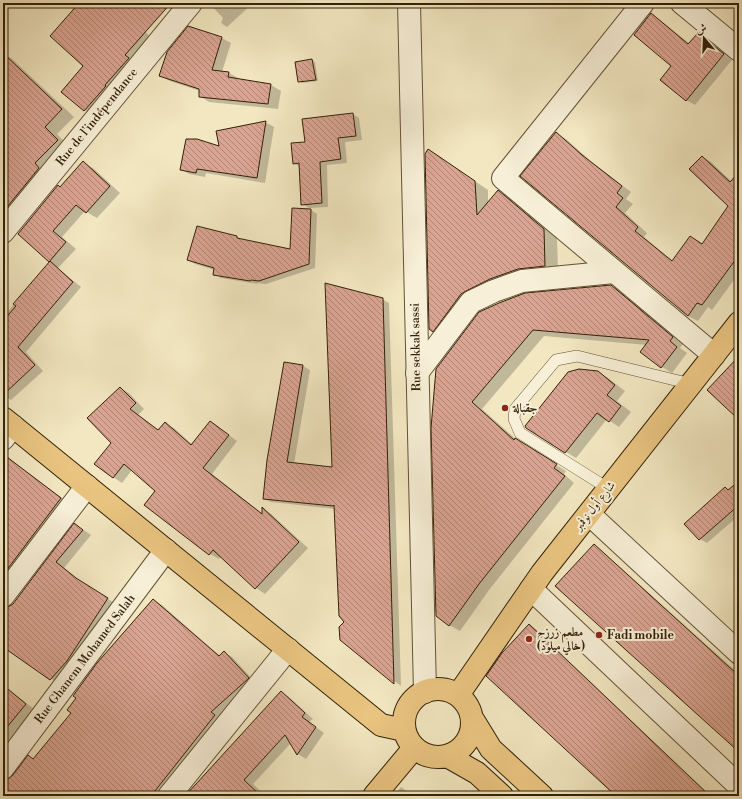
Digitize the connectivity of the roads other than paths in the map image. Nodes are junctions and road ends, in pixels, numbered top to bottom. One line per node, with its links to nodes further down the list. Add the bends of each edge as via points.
1 (191, 3): 6 (street, Rue de l'indépendance)
2 (409, 3): 10 (street, Rue sekkak sassi)
3 (643, 3): 7 (street, via 503,178)
4 (682, 3): 5 (street)
5 (739, 50)
6 (3, 232)
7 (614, 272): 9 (street); 10 (street, via 522,281 471,302)
8 (738, 327): 9 (main road, شارع أول نوفمبر)
9 (714, 355): 11 (main road, شارع أول نوفمبر)
10 (417, 373): 21 (street, Rue sekkak sassi)
11 (691, 384): 14 (main road, شارع أول نوفمبر); 14 (lane, via 577,356 556,360 514,409 514,419 520,433)
12 (6, 428): 13 (main road)
13 (87, 486): 16 (main road); 18 (street)
14 (608, 488): 15 (main road, شارع أول نوفمبر)
15 (589, 514): 17 (main road, شارع أول نوفمبر); 20 (street)
16 (166, 550): 19 (main road); 26 (street, Rue Ghanem Mohamed Salah)
17 (531, 589): 22 (main road, شارع أول نوفمبر); 27 (street)
18 (3, 596)
19 (288, 649): 24 (main road, via 381,725); 28 (street)
20 (739, 653)
21 (425, 692): 22 (main road, via 442,689); 24 (main road, via 414,698 407,707 404,719)
22 (458, 695): 23 (main road, via 465,702)
23 (472, 718): 25 (main road, via 467,742 458,751); 31 (main road, via 491,749)
24 (409, 739): 25 (main road, via 421,753 429,756); 29 (main road)
25 (447, 756): 30 (main road, via 477,773)
26 (3, 768)
27 (739, 786)
28 (169, 796)
29 (374, 796)
30 (502, 796)
31 (542, 796)

